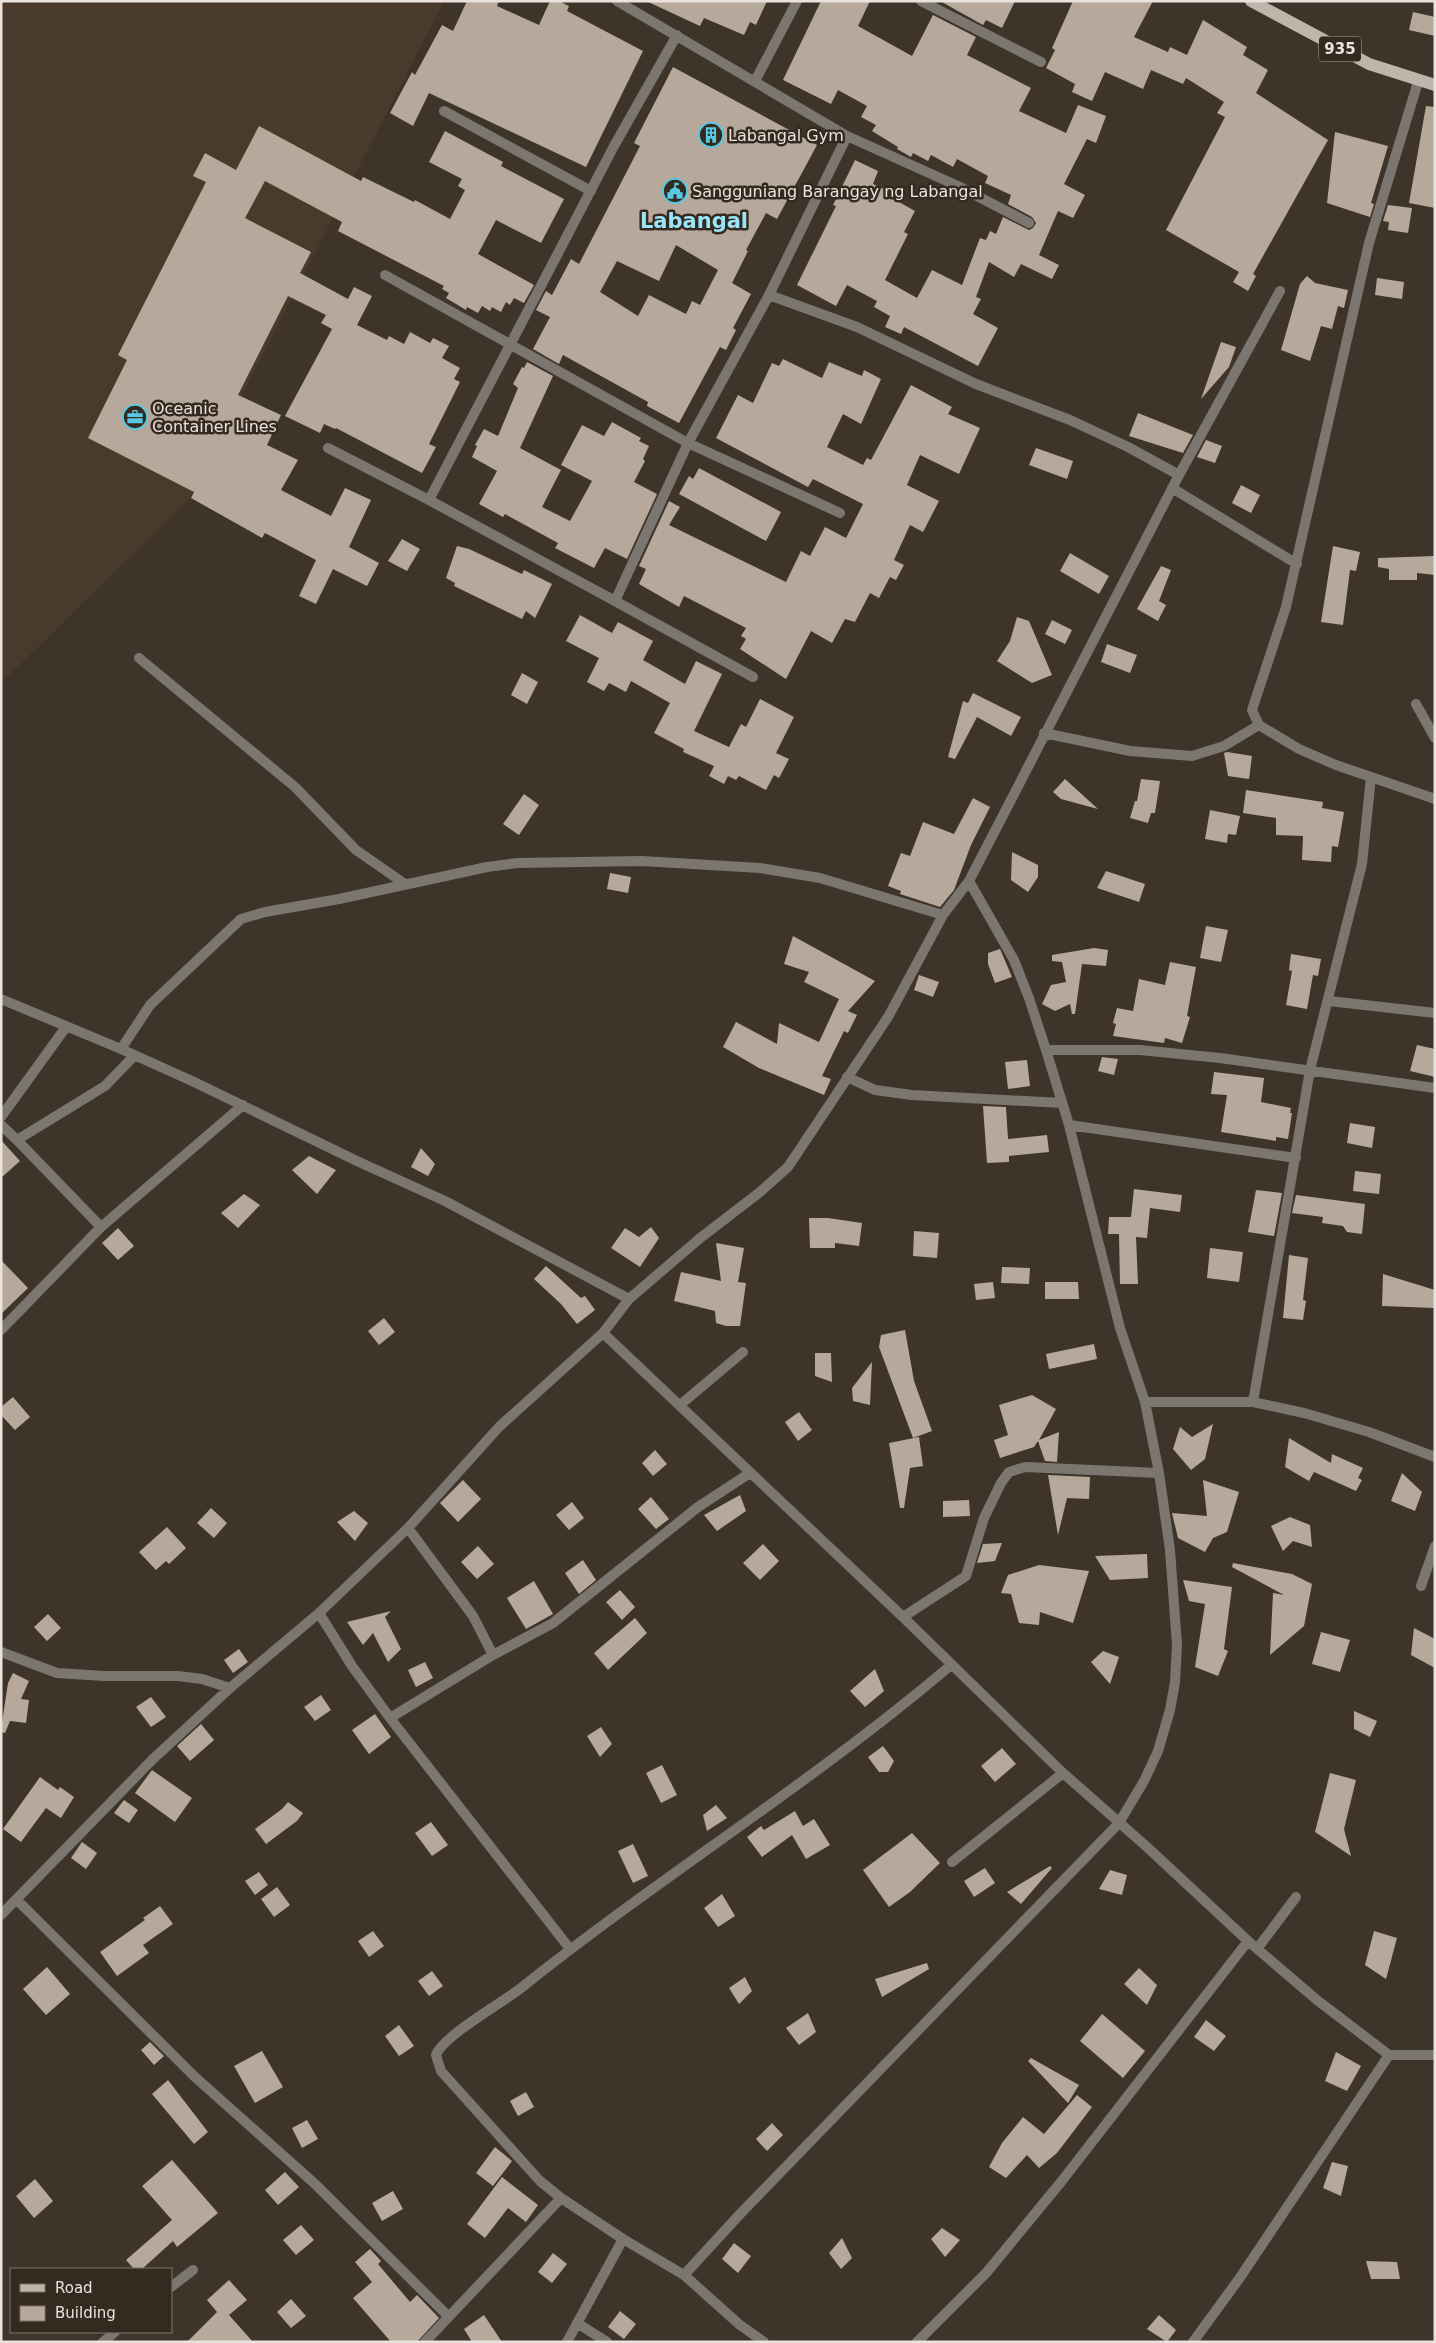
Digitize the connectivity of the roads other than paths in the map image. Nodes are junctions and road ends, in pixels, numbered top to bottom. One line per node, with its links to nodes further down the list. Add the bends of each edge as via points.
1 (617, 1): 5 (street)
2 (797, 1): 7 (street)
3 (921, 1): 6 (street)
4 (1251, 1): 8 (main road, 935, via 1369,64)
5 (677, 35): 7 (street); 12 (street)
6 (1041, 62)
7 (755, 81): 11 (street)
8 (1418, 82): 9 (main road, 935); 24 (street, via 1369,243)
9 (1435, 85)
10 (444, 111): 12 (street)
11 (847, 136): 13 (street, via 960,186); 16 (street)
12 (591, 191): 17 (street)
13 (1029, 223)
14 (385, 275): 17 (street)
15 (1280, 291): 20 (street)
16 (769, 295): 18 (street); 20 (street, via 857,327 976,384 1070,420)
17 (511, 344): 18 (street); 22 (street)
18 (688, 444): 23 (street); 25 (street)
19 (328, 448): 22 (street)
20 (1179, 475): 21 (street)
21 (1172, 488): 24 (street); 30 (street)
22 (430, 500): 25 (street)
23 (840, 513)
24 (1297, 564): 29 (street, via 1252,710)
25 (615, 601): 27 (street)
26 (139, 658): 35 (street, via 296,787 356,850)
27 (753, 677)
28 (1416, 704): 31 (street)
29 (1259, 725): 30 (street, via 1224,746 1192,756 1130,751); 32 (street, via 1299,749)
30 (1044, 733): 34 (street)
31 (1435, 738)
32 (1371, 778): 33 (street); 38 (street, via 1362,864)
33 (1435, 799)
34 (969, 881): 36 (street); 42 (street, via 1014,960)
35 (405, 884): 36 (street, via 517,864 642,861 760,868 820,878); 41 (street, via 264,912 241,920 150,1006)
36 (943, 915): 45 (street, via 888,1017)
37 (1, 999): 40 (street)
38 (1329, 1001): 39 (street); 44 (street)
39 (1435, 1012)
40 (66, 1028): 41 (street); 49 (street)
41 (121, 1049): 43 (street)
42 (1046, 1050): 44 (street, via 1140,1050); 47 (street)
43 (134, 1056): 48 (street); 52 (street, via 105,1086)
44 (1310, 1070): 46 (street); 53 (street)
45 (847, 1077): 47 (street, via 875,1090 912,1095); 55 (street, via 788,1167)
46 (1435, 1088)
47 (1062, 1103): 51 (street)
48 (242, 1105): 54 (street); 55 (street, via 445,1201)
49 (1, 1117)
50 (1, 1125): 52 (street)
51 (1069, 1125): 53 (street); 59 (street, via 1120,1328)
52 (17, 1140): 54 (street)
53 (1296, 1158): 60 (street)
54 (101, 1227): 56 (street)
55 (629, 1299): 57 (street)
56 (1, 1330)
57 (603, 1333): 61 (street); 65 (street, via 499,1427)
58 (743, 1352): 61 (street)
59 (1145, 1402): 60 (street); 64 (street)
60 (1253, 1402): 62 (street, via 1314,1415)
61 (680, 1405): 63 (street)
62 (1435, 1457)
63 (750, 1473): 69 (street); 71 (street, via 698,1507 553,1624)
64 (1159, 1473): 69 (street, via 1025,1468 1009,1472 984,1518 966,1576); 76 (street, via 1170,1550 1177,1646 1175,1682 1158,1751)
65 (408, 1528): 68 (street); 71 (street, via 473,1616)
66 (1435, 1546): 67 (street)
67 (1421, 1586)
68 (319, 1613): 73 (street); 74 (street)
69 (903, 1616): 72 (street)
70 (1, 1652): 73 (street, via 57,1673 178,1676)
71 (493, 1655): 74 (street)
72 (951, 1664): 75 (street); 82 (street, via 891,1716)
73 (230, 1688): 79 (street, via 153,1759)
74 (390, 1718): 82 (street)
75 (1063, 1773): 76 (street); 77 (street)
76 (1119, 1823): 81 (street); 89 (street)
77 (952, 1862)
78 (1296, 1896): 83 (street)
79 (17, 1900): 80 (street); 91 (street, via 195,2076 314,2183)
80 (1, 1915)
81 (1248, 1941): 83 (street); 99 (street, via 987,2272)
82 (570, 1949): 86 (street, via 506,2000 444,2043 436,2055 441,2071 473,2108 524,2166)
83 (1257, 1949): 84 (street, via 1317,2000)
84 (1389, 2054): 85 (street); 100 (street, via 1239,2279)
85 (1435, 2056)
86 (560, 2198): 87 (street); 91 (street)
87 (623, 2239): 89 (street); 92 (street)
88 (193, 2270): 90 (street)
89 (684, 2275): 98 (street)
90 (172, 2286)
91 (448, 2316): 95 (street)
92 (577, 2323): 96 (street); 97 (street)
93 (114, 2333): 94 (street)
94 (102, 2342)
95 (425, 2342)
96 (567, 2342)
97 (607, 2342)
98 (764, 2342)
99 (917, 2342)
100 (1193, 2342)

